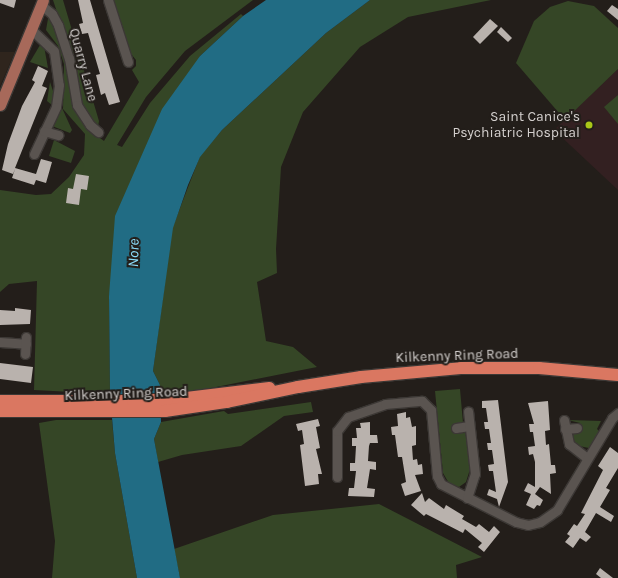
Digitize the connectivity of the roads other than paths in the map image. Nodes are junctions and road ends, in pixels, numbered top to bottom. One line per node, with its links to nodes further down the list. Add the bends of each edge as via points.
1 (108, 0): 4 (street)
2 (42, 3): 3 (main road); 7 (street, Quarry Lane, via 58,25 69,58 77,105 90,125)
3 (32, 30): 5 (main road); 6 (street, via 50,45 56,57 58,95 56,107)
4 (128, 62)
5 (0, 105)
6 (44, 131): 8 (street); 9 (street)
7 (98, 132)
8 (58, 135)
9 (34, 154)
10 (0, 342): 11 (street, via 26,340)
11 (25, 354)
12 (618, 375): 14 (highway, Kilkenny Ring Road, via 540,368 461,368 361,377 226,397 166,410)
13 (0, 400): 14 (highway, Kilkenny Ring Road)
14 (33, 407): 15 (highway, Kilkenny Ring Road)
15 (0, 411)
16 (468, 411): 18 (street)
17 (618, 413): 21 (street, via 612,418)
18 (469, 426): 19 (street); 23 (street, via 475,474)
19 (456, 428)
20 (577, 428): 21 (street, via 564,424 569,444)
21 (587, 458): 23 (street, via 557,510 540,522 528,525 516,522)
22 (337, 477): 23 (street, via 337,431 348,417 385,404 422,401 431,410 438,481)
23 (467, 498)

